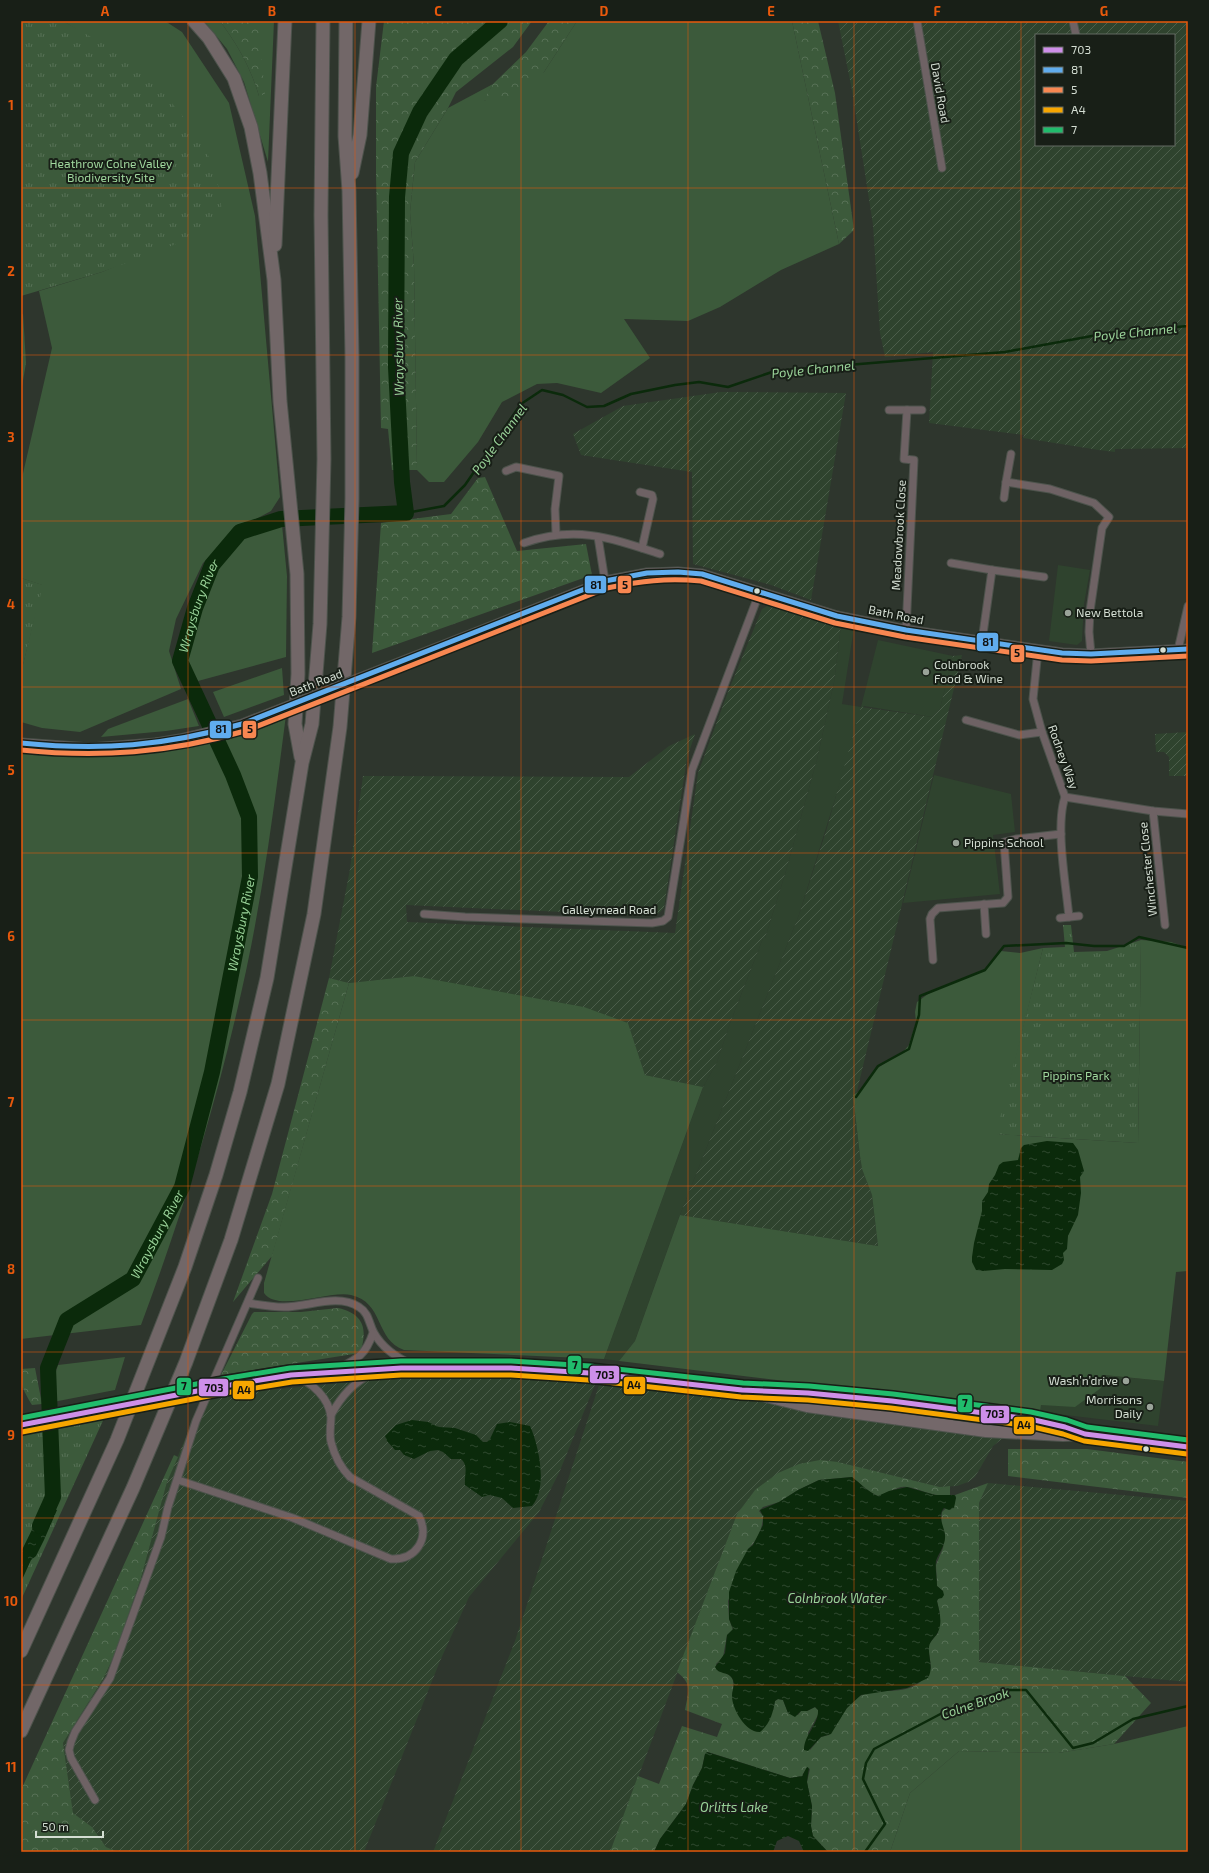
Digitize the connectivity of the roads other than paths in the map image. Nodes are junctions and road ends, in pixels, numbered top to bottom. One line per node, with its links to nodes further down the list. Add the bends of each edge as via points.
1 (194, 21): 11 (highway, via 209,38 234,78 251,128 260,173)
2 (285, 21): 11 (highway)
3 (323, 21): 42 (highway, via 323,498 320,624 312,724)
4 (346, 21): 10 (highway, via 345,136)
5 (369, 21): 10 (highway, via 360,135)
6 (917, 21): 9 (street, David Road)
7 (1073, 21): 8 (street)
8 (1076, 34)
9 (942, 168)
10 (349, 191): 69 (highway, via 352,499 349,617 340,727 328,823 314,914 278,1084 230,1240 186,1362 133,1488)
11 (274, 280): 42 (highway, via 280,401 298,624 295,724)
12 (888, 410): 13 (street)
13 (907, 410): 14 (street); 16 (street, Meadowbrook Close, via 904,459 914,460)
14 (922, 410)
15 (1011, 454): 19 (street)
16 (914, 465): 17 (street, Meadowbrook Close); 33 (street, Meadowbrook Close)
17 (922, 465)
18 (506, 472): 22 (street, via 516,467 560,476 555,509)
19 (1006, 482): 21 (street); 38 (street, via 1050,488 1094,503 1110,517 1102,528 1090,611)
20 (640, 492): 25 (street, via 654,498)
21 (1004, 498)
22 (556, 534): 23 (street, via 585,533); 24 (street)
23 (598, 536): 25 (street); 30 (street)
24 (524, 543)
25 (642, 548): 26 (street)
26 (660, 554)
27 (951, 563): 28 (street)
28 (992, 570): 29 (street); 34 (street)
29 (1044, 577)
30 (605, 581): 31 (street, Bath Road, via 647,573 678,572 702,574); 41 (street, Bath Road, bridge, via 242,724 156,743 90,748)
31 (760, 591): 33 (street, Bath Road, via 837,616); 48 (street, Galleymead Road, via 692,770 668,917 652,923)
32 (1188, 606): 37 (street)
33 (906, 630): 34 (street, Bath Road)
34 (982, 641): 36 (street, Bath Road)
35 (1188, 649): 37 (street, Bath Road)
36 (1038, 650): 38 (street, Bath Road); 40 (street, Rodney Way, via 1033,699)
37 (1178, 650): 38 (street, Bath Road)
38 (1091, 654)
39 (966, 720): 40 (street, via 1019,735)
40 (1042, 732): 43 (street, Rodney Way)
41 (21, 743)
42 (302, 763): 68 (highway, via 267,978 240,1092 216,1175 146,1370)
43 (1065, 797): 44 (street, Rodney Way); 46 (street, via 1061,808)
44 (1153, 811): 45 (street, Rodney Way); 52 (street, Winchester Close)
45 (1188, 814)
46 (1061, 834): 47 (street, via 1004,842 1008,896 1003,903); 50 (street)
47 (984, 904): 53 (street); 54 (street, via 938,908 932,914 930,919)
48 (424, 914)
49 (1079, 916): 50 (street)
50 (1069, 917): 51 (street)
51 (1060, 918)
52 (1165, 926)
53 (986, 934)
54 (934, 960)
55 (258, 1278): 56 (street)
56 (248, 1303): 57 (street, via 284,1307 342,1301 361,1308 370,1321); 67 (street, via 196,1421)
57 (373, 1332): 58 (street, via 393,1355); 60 (street, via 360,1357)
58 (419, 1367): 59 (highway); 62 (highway, via 511,1368 590,1373)
59 (381, 1369): 60 (highway); 63 (street, via 350,1387)
60 (332, 1372): 61 (highway)
61 (291, 1375): 63 (street, via 308,1382 316,1390); 64 (highway, bridge)
62 (742, 1390): 65 (highway, via 808,1393 981,1412 1030,1419); 65 (highway, via 807,1406 981,1430 1024,1434)
63 (331, 1415): 67 (street, via 331,1440 337,1458 350,1477 419,1516 423,1528 422,1539 413,1553 406,1558 391,1559 294,1518)
64 (21, 1425)
65 (1085, 1434): 66 (highway)
66 (1188, 1447)
67 (178, 1480): 70 (street, via 161,1537 110,1678 71,1742 71,1758)
68 (21, 1651)
69 (21, 1731)
70 (95, 1800)

